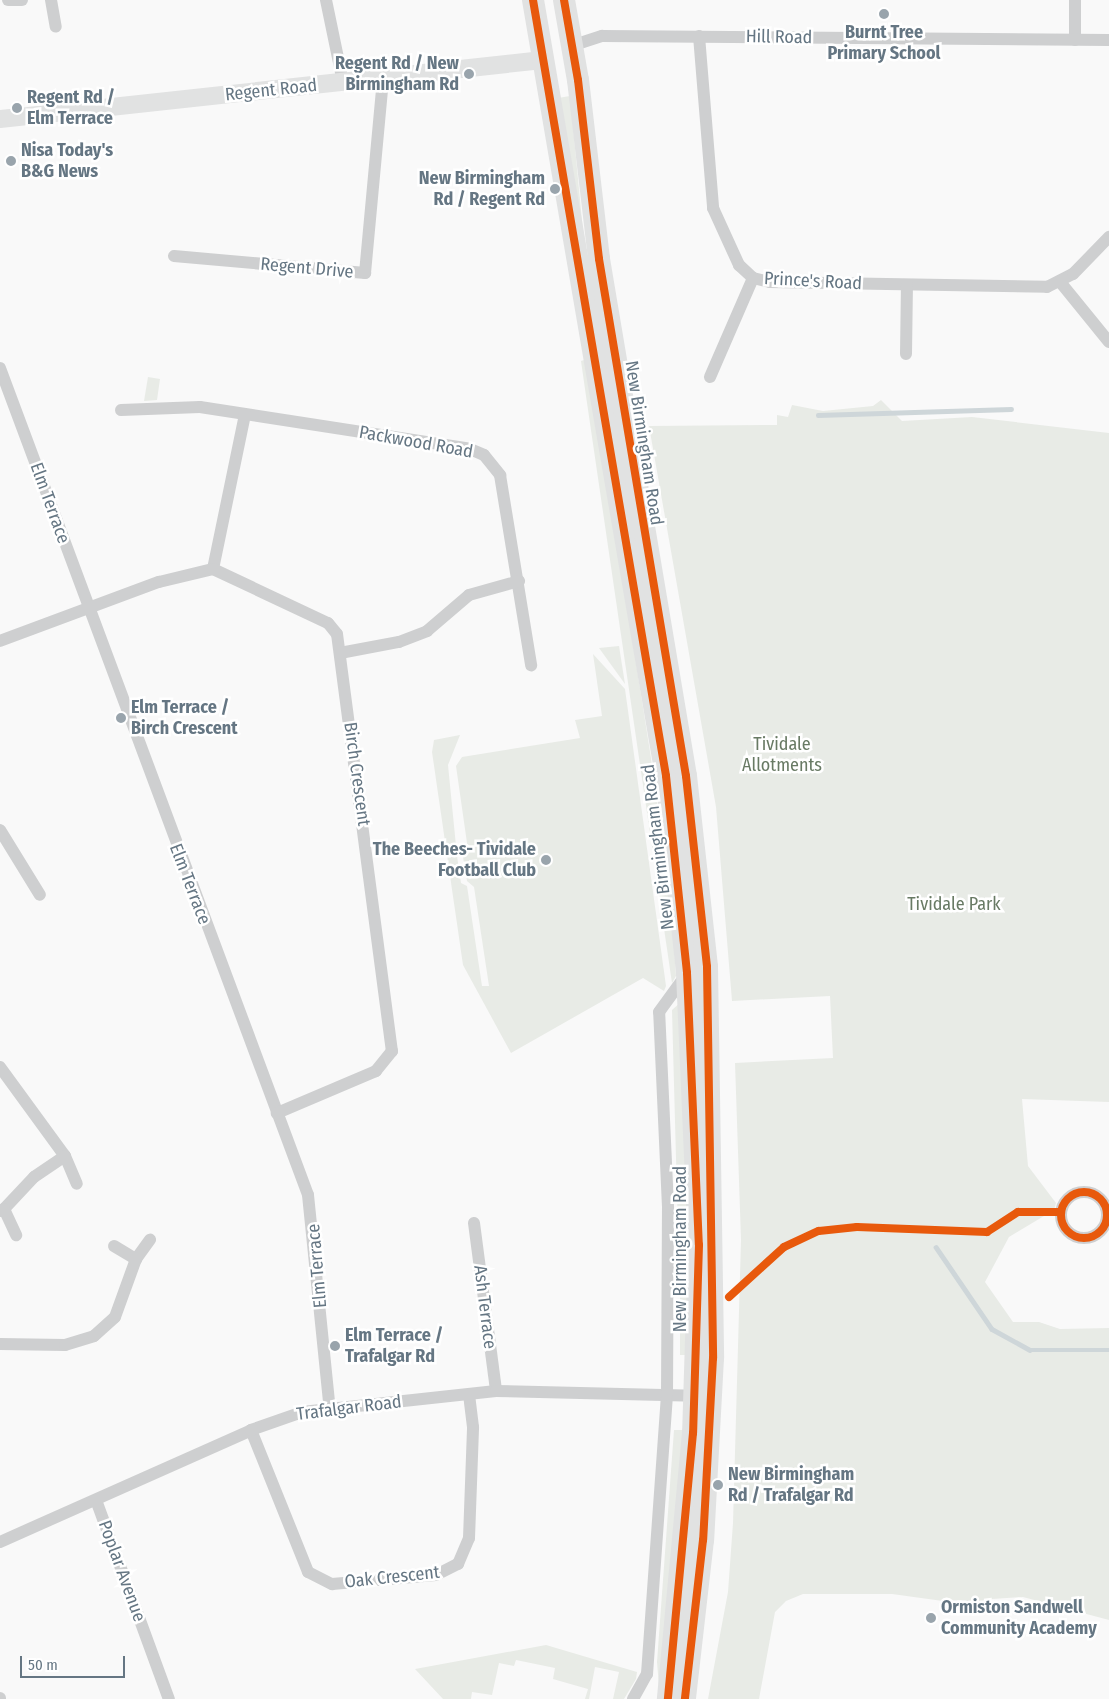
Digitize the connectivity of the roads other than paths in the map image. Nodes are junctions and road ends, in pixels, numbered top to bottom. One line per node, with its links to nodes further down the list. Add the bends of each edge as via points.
1 (8, 0): 2 (street)
2 (22, 0)
3 (51, 0): 9 (street)
4 (326, 0): 16 (street)
5 (533, 0): 14 (highway, New Birmingham Road)
6 (551, 0): 14 (highway, via 555,30)
7 (564, 0): 13 (highway, New Birmingham Road)
8 (1076, 0): 11 (street)
9 (56, 28)
10 (699, 36): 11 (street, Hill Road); 13 (street, Hill Road, via 602,36); 20 (street, Prince's Road, via 713,208 739,265)
11 (1075, 40): 12 (street, Hill Road)
12 (1109, 40)
13 (571, 46): 14 (highway); 52 (highway, New Birmingham Road, via 599,259 686,776 707,967 714,1245)
14 (543, 60): 15 (street, Regent Road); 37 (highway, New Birmingham Road, via 665,767)
15 (383, 78): 16 (street, Regent Road); 19 (street, Regent Drive, via 366,273)
16 (343, 82): 17 (street, Regent Road)
17 (0, 119)
18 (1109, 237): 21 (street)
19 (174, 256)
20 (753, 278): 22 (street, Prince's Road); 26 (street)
21 (1061, 283): 22 (street, Prince's Road, via 1047,288); 23 (street)
22 (907, 285): 24 (street)
23 (1109, 342)
24 (906, 354)
25 (0, 368): 31 (street, Elm Terrace)
26 (710, 377)
27 (121, 410): 28 (street, Packwood Road, via 200,407)
28 (245, 414): 29 (street); 30 (street, Packwood Road, via 470,448 484,455 500,475)
29 (213, 569): 31 (street, via 159,582); 33 (street, Birch Crescent, via 328,623)
30 (519, 581): 33 (street, via 469,595 427,631 399,642); 34 (street, Packwood Road)
31 (89, 609): 32 (street); 39 (street, Elm Terrace)
32 (0, 641)
33 (340, 653): 39 (street, Birch Crescent, via 392,1051 376,1071)
34 (531, 664)
35 (0, 830): 36 (street)
36 (40, 895)
37 (687, 973): 51 (street, New Birmingham Road, via 659,1012 668,1207); 52 (highway, New Birmingham Road)
38 (0, 1067): 40 (street)
39 (277, 1113): 53 (street, Elm Terrace, via 313,1219)
40 (65, 1156): 41 (street); 42 (street, via 34,1177)
41 (77, 1184)
42 (2, 1210): 44 (street)
43 (474, 1223): 49 (street, Ash Terrace)
44 (16, 1235)
45 (150, 1240): 47 (street)
46 (114, 1246): 47 (street)
47 (136, 1259): 48 (street, via 115,1317 94,1336 65,1345)
48 (0, 1344)
49 (496, 1391): 50 (street, Trafalgar Road); 51 (street, Trafalgar Road)
50 (469, 1394): 53 (street, Trafalgar Road); 54 (street, Oak Crescent, via 473,1427 469,1538 458,1564 436,1575 332,1584 308,1572)
51 (667, 1395): 52 (street, Trafalgar Road); 58 (street, New Birmingham Road, via 647,1674)
52 (703, 1396): 59 (highway, New Birmingham Road); 60 (highway, New Birmingham Road, via 697,1614)
53 (330, 1410): 54 (street, Trafalgar Road, via 302,1412)
54 (251, 1430): 55 (street, Trafalgar Road)
55 (96, 1500): 56 (street, Trafalgar Road); 57 (street, Poplar Avenue)
56 (0, 1542)
57 (169, 1699)
58 (633, 1699)
59 (668, 1699)
60 (685, 1699)

